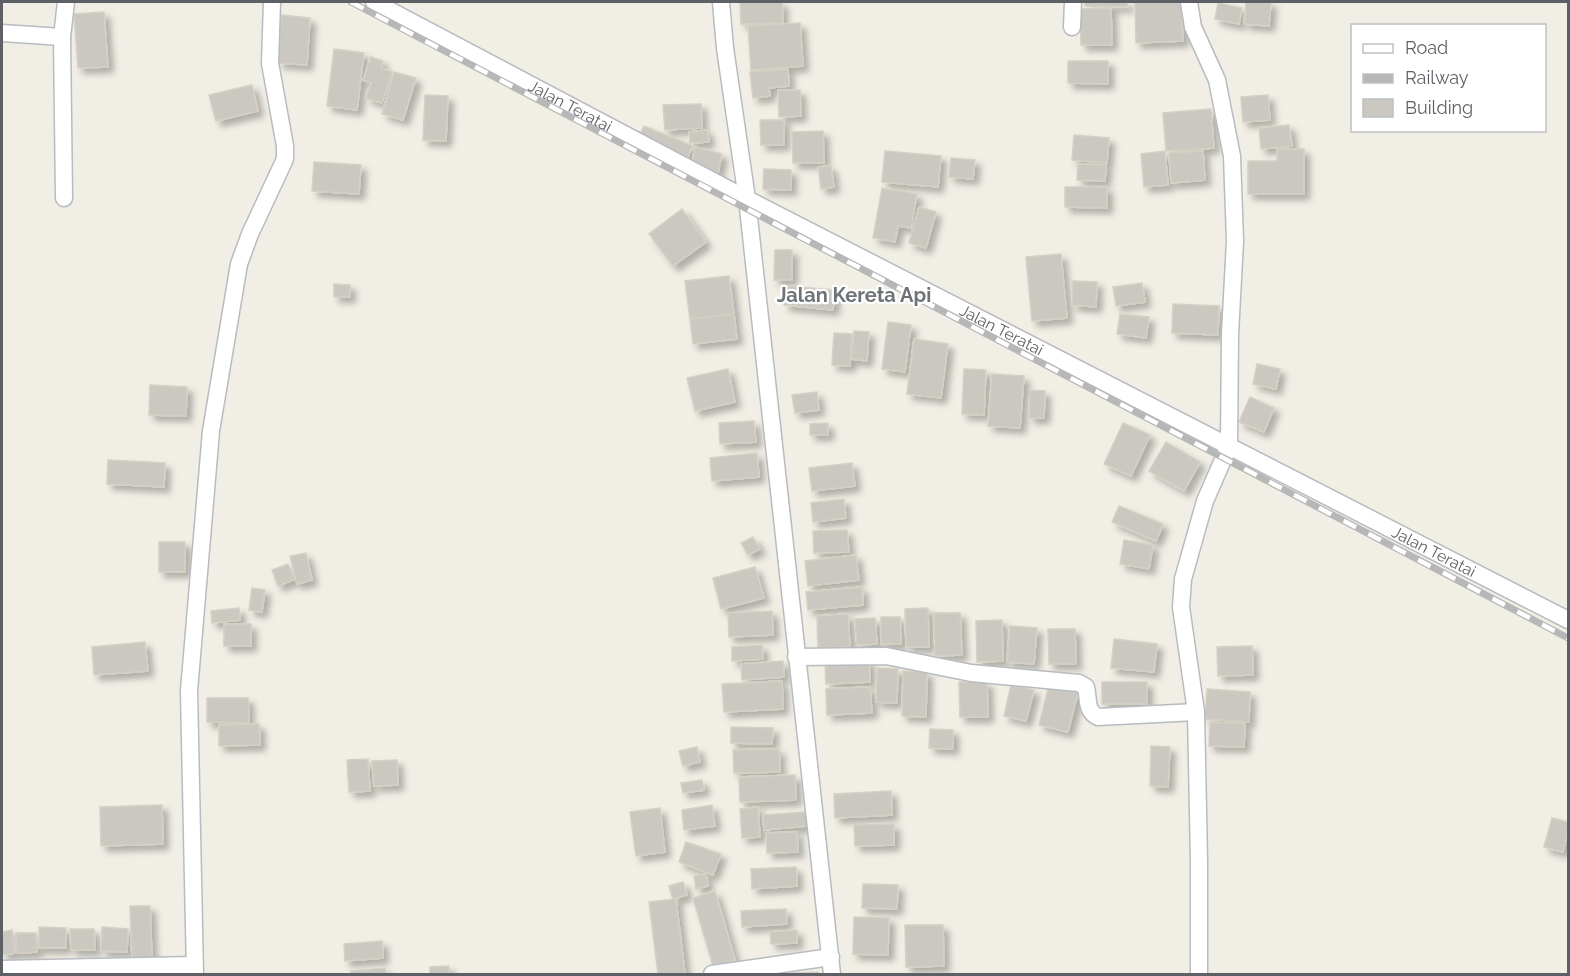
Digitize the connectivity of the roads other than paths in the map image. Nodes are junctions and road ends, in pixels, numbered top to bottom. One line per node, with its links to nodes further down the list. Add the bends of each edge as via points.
1 (66, 2): 9 (street)
2 (272, 2): 18 (street, via 270,63 285,159 239,264 211,431 195,610 189,691)
3 (374, 2): 11 (street, Jalan Teratai)
4 (721, 2): 11 (street)
5 (1073, 2): 7 (street)
6 (1189, 2): 12 (street, via 1190,19 1217,80 1232,156 1235,241)
7 (1072, 27)
8 (2, 33): 9 (street)
9 (62, 37): 10 (street)
10 (64, 198)
11 (747, 199): 12 (street, Jalan Teratai); 14 (street)
12 (1228, 446): 13 (street, Jalan Teratai); 15 (street, via 1205,501 1184,579 1181,614)
13 (1569, 620)
14 (796, 657): 15 (street, via 886,656 970,673 1079,683 1086,687 1088,708 1098,717); 16 (street)
15 (1196, 712): 21 (street)
16 (831, 957): 19 (street); 20 (street)
17 (2, 969): 18 (street)
18 (194, 970)
19 (712, 975)
20 (832, 975)
21 (1199, 975)

